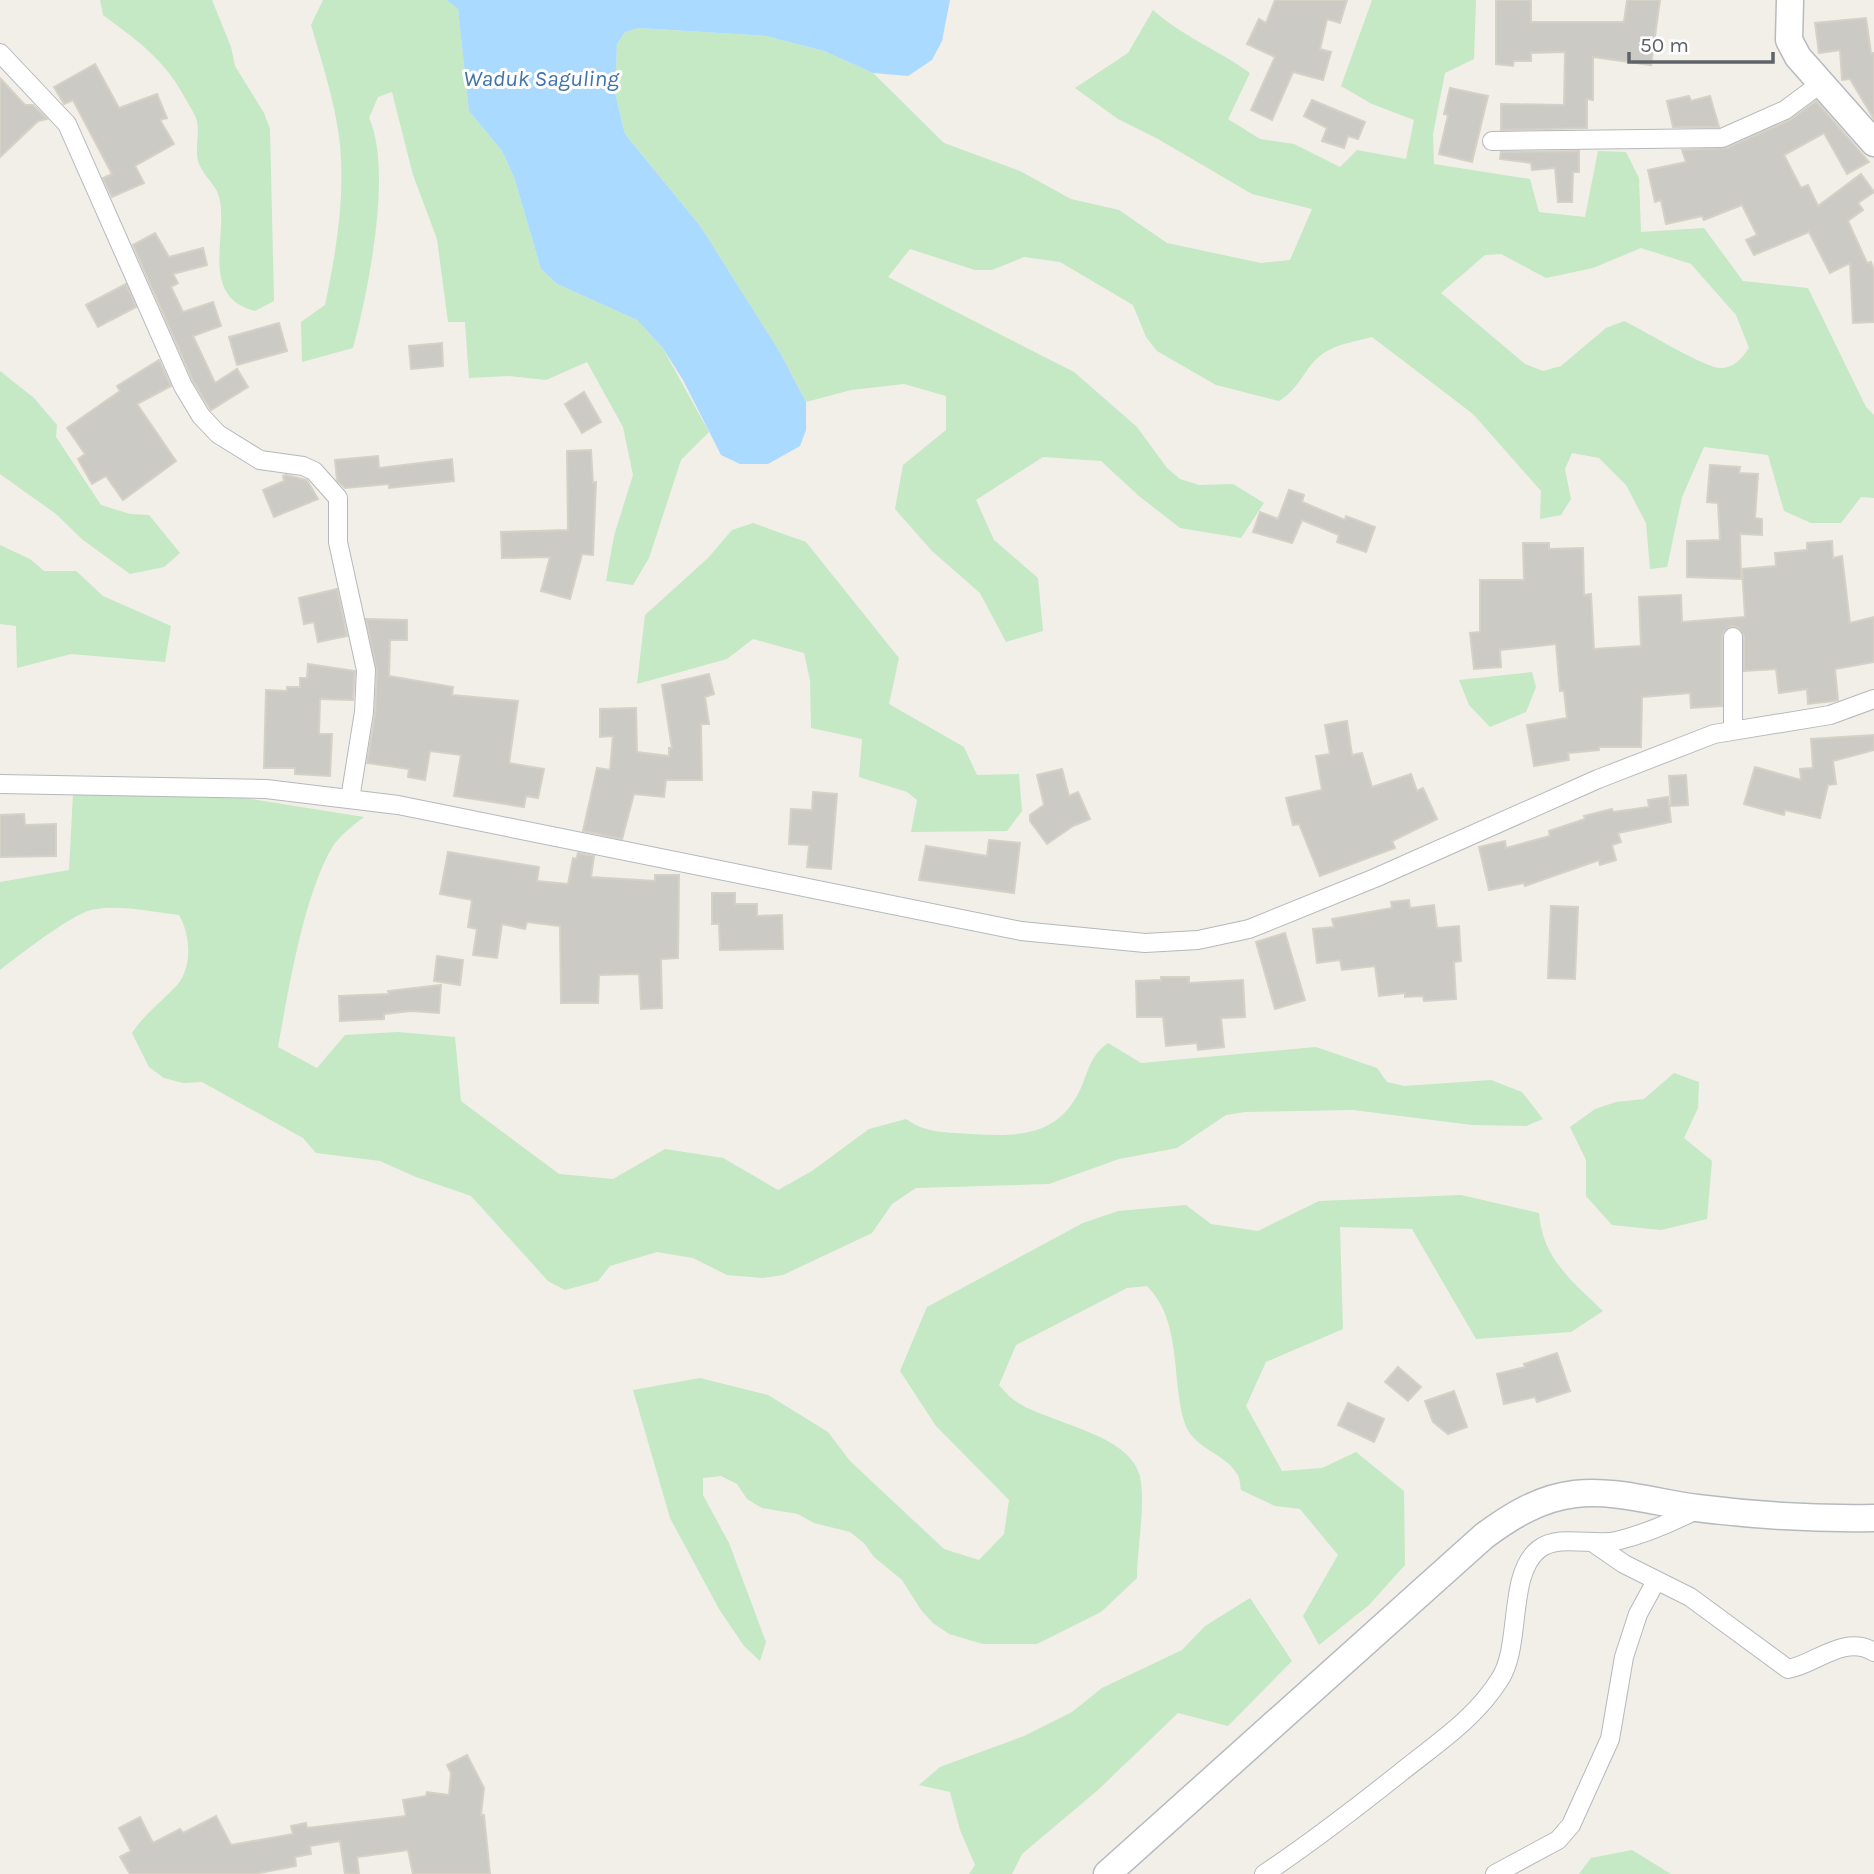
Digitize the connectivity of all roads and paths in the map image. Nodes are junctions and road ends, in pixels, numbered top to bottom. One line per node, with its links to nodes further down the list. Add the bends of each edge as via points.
1 (1790, 0): 3 (main road, via 1789,40)
2 (0, 53): 10 (street, via 67,124 183,386 201,416 218,434 260,460 314,471 338,498 338,542 366,670)
3 (1820, 83): 4 (street, via 1785,110 1722,138); 5 (main road)
4 (1492, 141)
5 (1874, 144)
6 (1733, 637): 8 (street)
7 (1874, 699): 8 (street, via 1830,715)
8 (1733, 729): 10 (street, via 1598,779 1250,929 1198,940 1145,943 1021,932)
9 (0, 784): 10 (street, via 266,789)
10 (350, 799)
11 (1700, 1508): 12 (main road); 13 (street, via 1651,1531); 16 (main road, via 1576,1493 1510,1517)
12 (1874, 1518)
13 (1595, 1544): 14 (street); 17 (street, via 1570,1541 1536,1551 1525,1567 1503,1676 1478,1709)
14 (1656, 1581): 15 (street, via 1690,1597 1788,1669 1838,1648); 18 (street, via 1624,1657 1610,1738 1571,1825 1558,1840)
15 (1874, 1652)
16 (1107, 1874)
17 (1264, 1874)
18 (1494, 1874)

